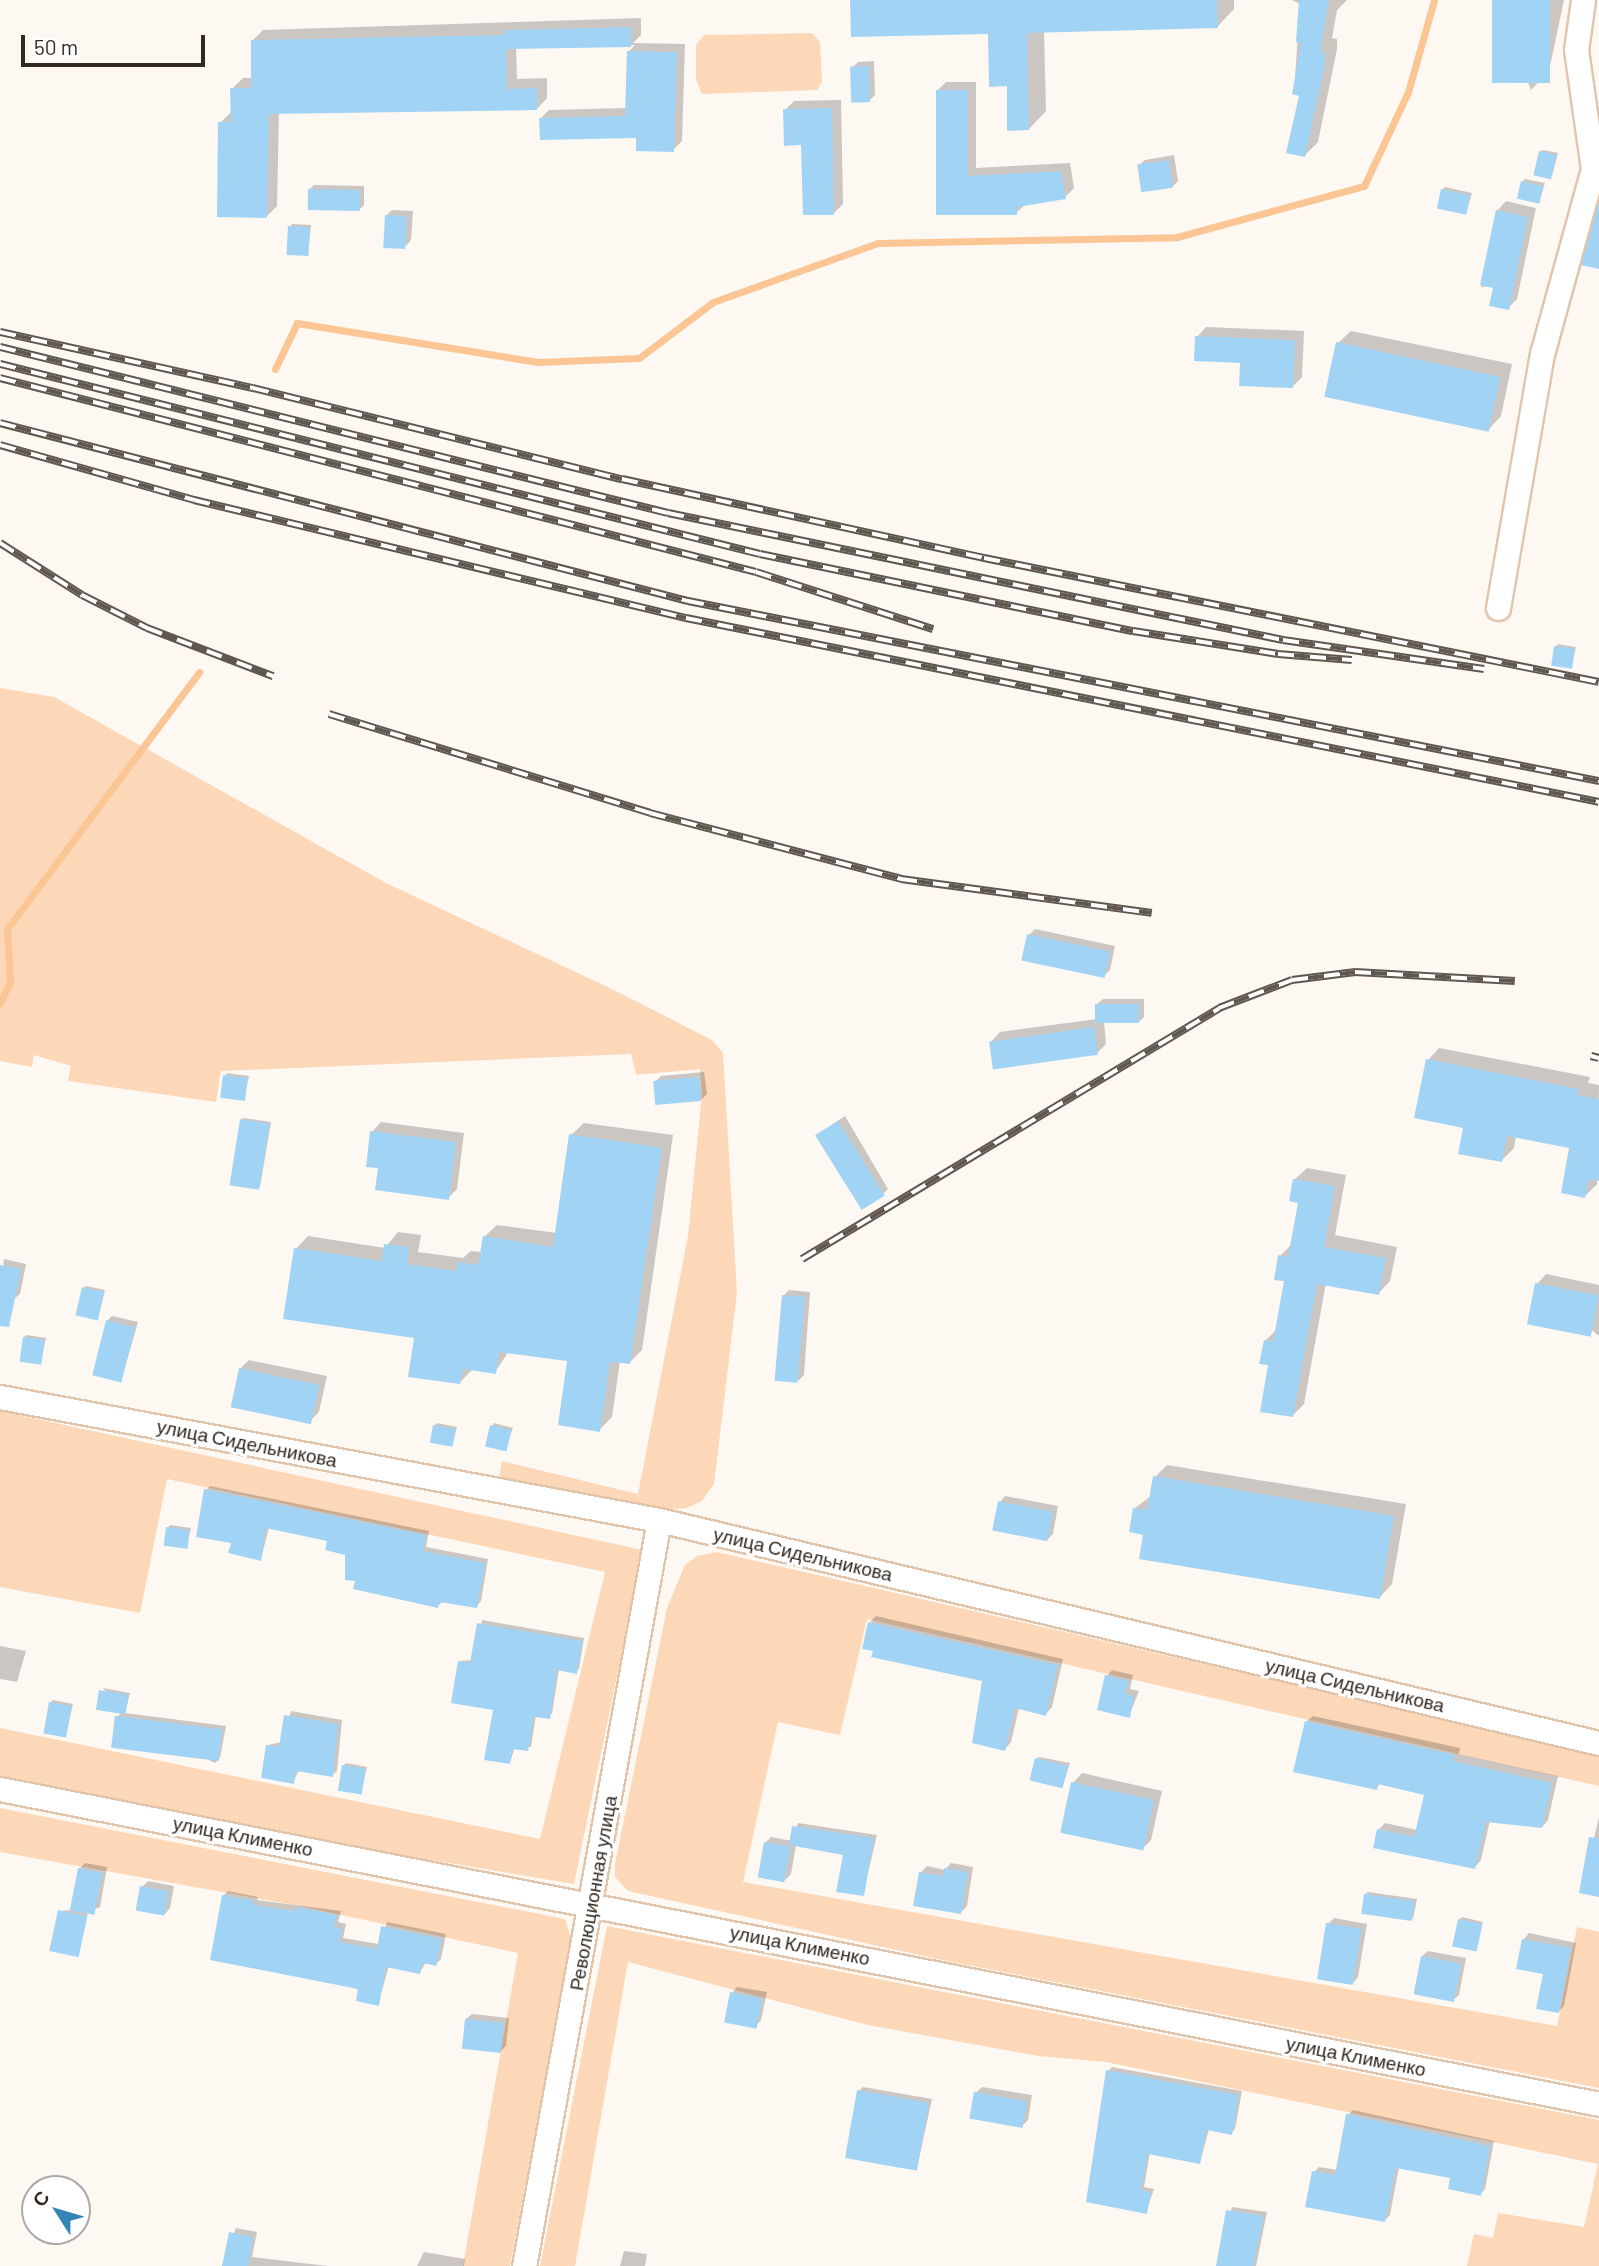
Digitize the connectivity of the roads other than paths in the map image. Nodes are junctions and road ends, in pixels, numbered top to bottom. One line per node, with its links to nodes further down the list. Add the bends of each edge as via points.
1 (1583, 0): 2 (street, via 1576,50 1593,169 1542,354)
2 (1499, 608)
3 (0, 1396): 4 (street, улица Сидельникова)
4 (659, 1520): 5 (street, улица Сидельникова); 7 (street, Революционная улица)
5 (1599, 1743)
6 (0, 1789): 7 (street, улица Клименко)
7 (592, 1904): 8 (street, улица Клименко); 9 (street, Революционная улица)
8 (1599, 2104)
9 (524, 2266)

